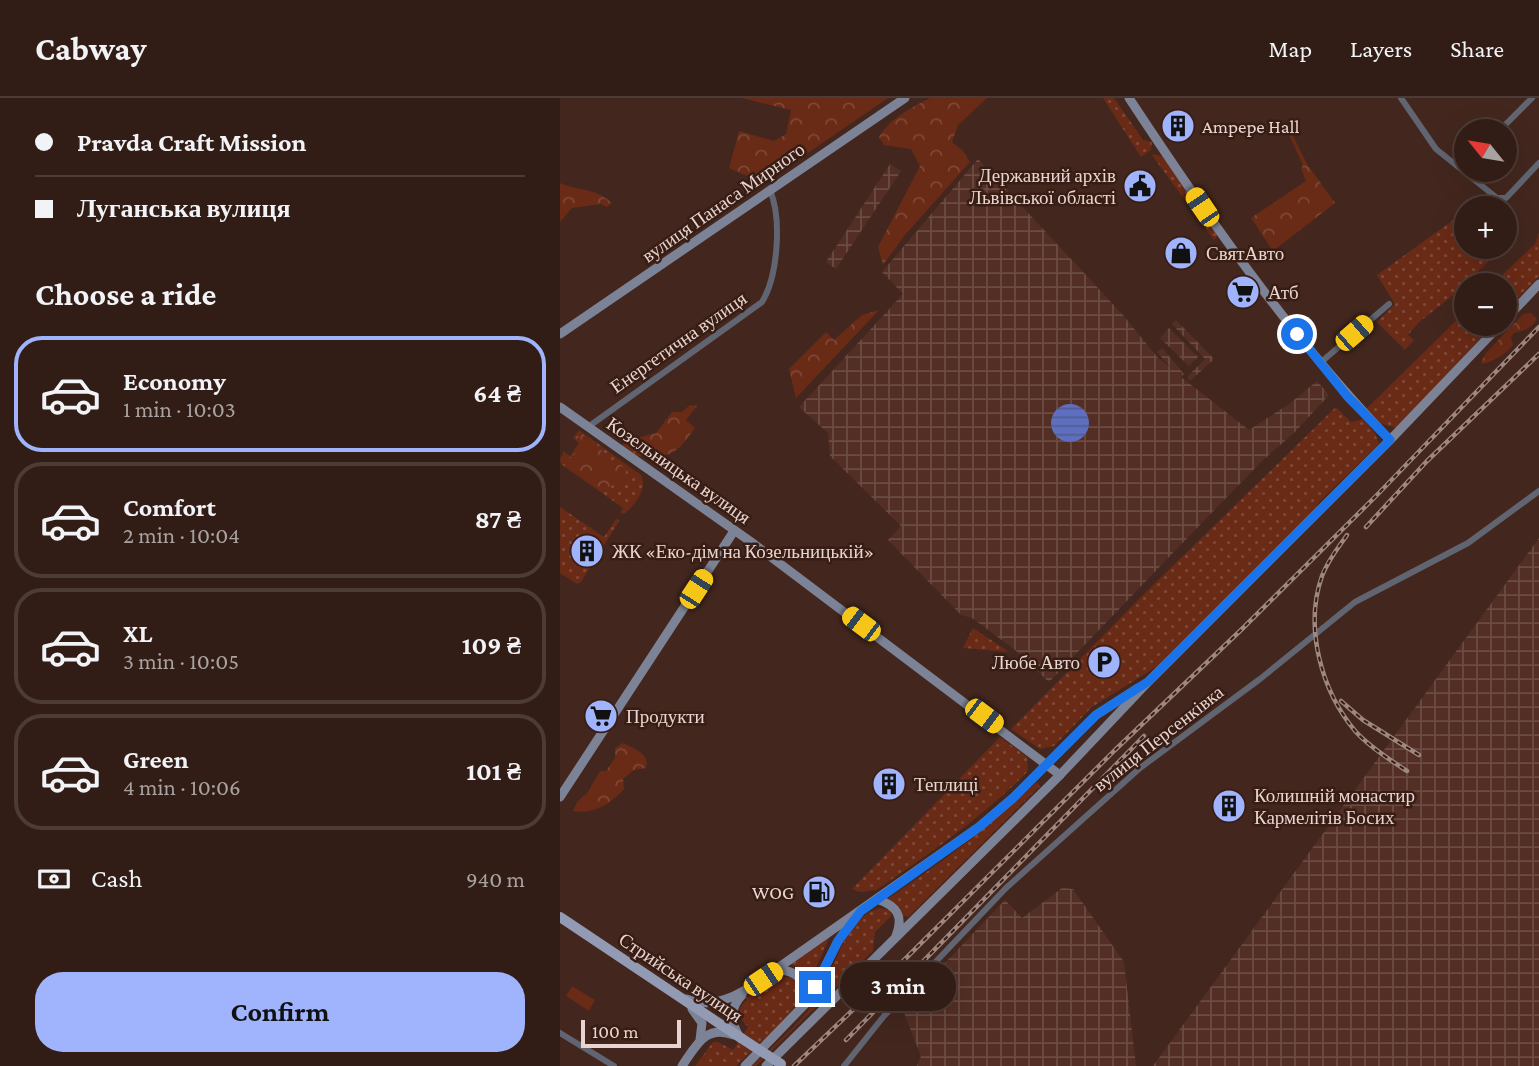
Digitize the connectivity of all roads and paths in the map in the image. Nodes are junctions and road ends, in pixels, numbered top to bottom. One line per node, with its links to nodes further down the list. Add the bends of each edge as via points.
1 (905, 98): 9 (main road, вулиця Панаса Мирного)
2 (1129, 98): 15 (main road, via 1226,243)
3 (1401, 98): 7 (street, via 1436,149)
4 (1532, 98): 5 (street)
5 (1511, 119)
6 (1539, 163): 8 (street, via 1506,198)
7 (1454, 164)
8 (1478, 182)
9 (770, 190): 13 (main road, вулиця Панаса Мирного); 17 (street, Енергетична вулиця, via 778,236 762,302)
10 (1539, 284): 12 (main road)
11 (1389, 304): 15 (street)
12 (1517, 307)
13 (560, 334)
14 (1490, 336): 18 (main road)
15 (1320, 363): 18 (main road)
16 (560, 407): 17 (main road, Козельницька вулиця)
17 (587, 427): 20 (main road, Козельницька вулиця)
18 (1390, 440): 21 (main road)
19 (1539, 491): 41 (street, вулиця Персенківка, via 1468,543 1355,603 1140,768 1006,888 884,1016)
20 (734, 531): 22 (main road, Козельницька вулиця); 24 (main road)
21 (1149, 681): 22 (main road, via 1096,715); 23 (main road)
22 (1047, 764): 23 (main road, Козельницька вулиця); 25 (main road, via 979,827)
23 (1060, 775): 28 (main road)
24 (560, 797)
25 (877, 899): 26 (main road); 28 (main road, via 898,912)
26 (861, 911): 29 (main road); 32 (main road, via 838,941)
27 (560, 917): 31 (main road, Стрийська вулиця)
28 (895, 940): 39 (main road)
29 (775, 970): 30 (main road); 32 (main road, via 800,978)
30 (751, 987): 31 (main road, via 712,1003); 34 (main road, via 732,1011)
31 (675, 995): 34 (main road, Стрийська вулиця); 35 (main road, via 702,1021)
32 (808, 1001): 38 (main road)
33 (560, 1032): 37 (street)
34 (741, 1038): 35 (main road, via 717,1031); 40 (main road, Стрийська вулиця, bridge)
35 (700, 1041): 36 (main road)
36 (684, 1064)
37 (614, 1066)
38 (745, 1066)
39 (766, 1066)
40 (784, 1066)
41 (844, 1066)

